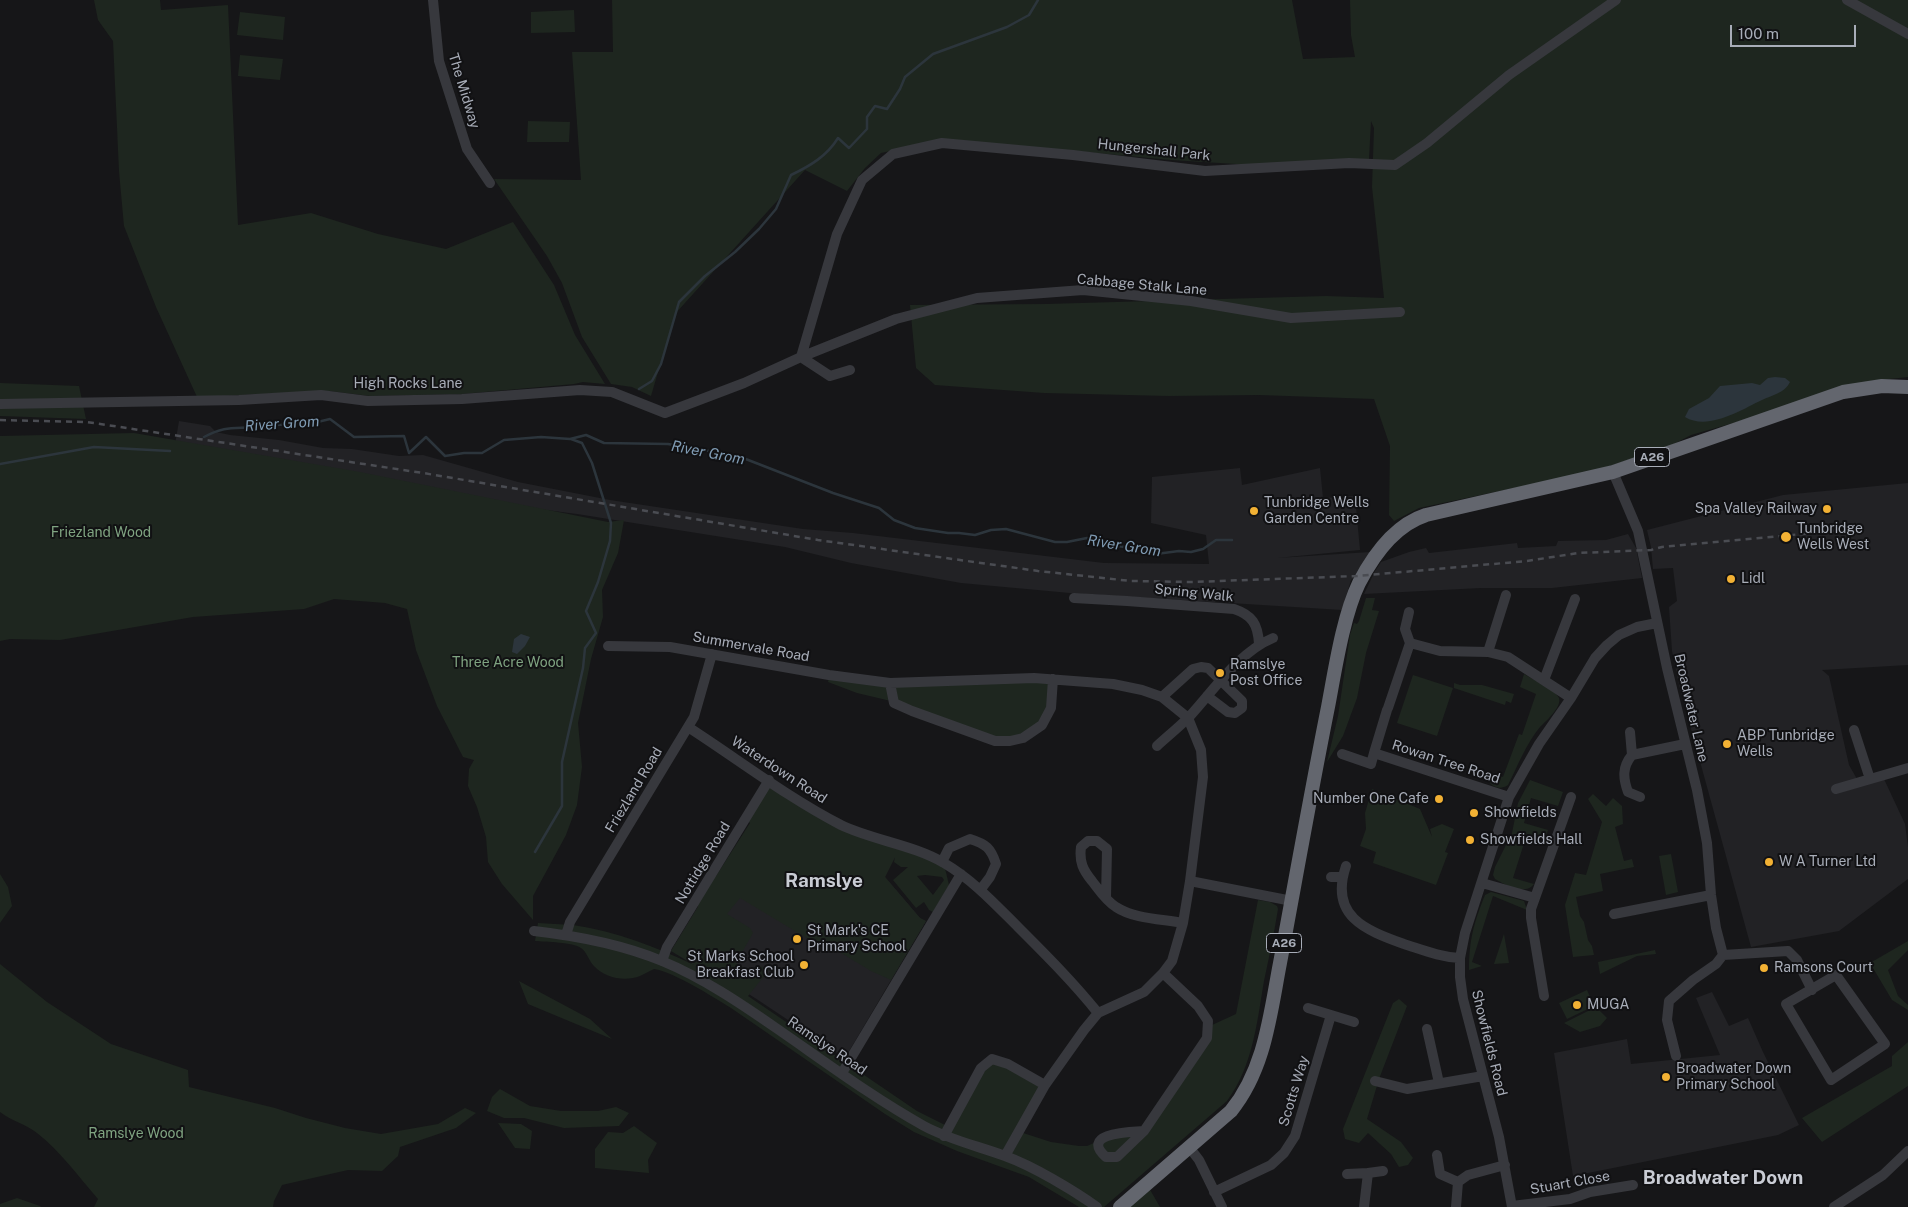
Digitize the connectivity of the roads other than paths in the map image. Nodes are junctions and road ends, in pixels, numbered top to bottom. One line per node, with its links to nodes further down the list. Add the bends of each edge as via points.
1 (433, 0): 5 (street, The Midway, via 439,61 467,149)
2 (1616, 0): 7 (street, Hungershall Park, via 1509,75 1427,143 1395,165 1348,163 1205,171 1073,154 942,143 893,154 862,180 837,234)
3 (1847, 0): 4 (street)
4 (1908, 34)
5 (490, 183)
6 (1400, 312): 7 (street, Cabbage Stalk Lane, via 1291,318 1191,301 1083,290 977,298 896,319)
7 (801, 357): 8 (street, via 830,376); 10 (street, High Rocks Lane, via 744,384 665,412 612,392 580,390 453,399 368,401 320,395 239,400)
8 (850, 370)
9 (1908, 387): 11 (highway, A26, via 1882,386 1843,392)
10 (0, 404)
11 (1613, 472): 16 (street, Broadwater Lane, via 1638,531); 57 (highway, A26, via 1415,518 1397,530 1377,553 1356,590 1337,659)
12 (1506, 595): 21 (street)
13 (1074, 598): 19 (street, Spring Walk, via 1126,605 1234,609 1246,613 1254,623)
14 (1575, 599): 24 (street)
15 (1409, 612): 18 (street, via 1405,629)
16 (1657, 623): 29 (street, Showfields Road, via 1637,627 1607,645 1595,658); 34 (street, Broadwater Lane)
17 (1273, 638): 19 (street)
18 (1410, 643): 21 (street, via 1440,651); 36 (street, Rowan Tree Road)
19 (1259, 644): 25 (street)
20 (608, 646): 22 (street, Summervale Road, via 670,647)
21 (1488, 652): 24 (street, via 1508,658)
22 (712, 654): 26 (street, Summervale Road, via 829,676); 31 (street, Friezland Road)
23 (1053, 679): 26 (street, Summervale Road); 26 (street, via 1052,708 1042,725 1023,738 995,741 894,703); 28 (street, Summervale Road, via 1113,684)
24 (1544, 680): 29 (street)
25 (1220, 681): 27 (street); 27 (street, via 1242,700 1242,708 1235,714 1228,712); 28 (street, via 1208,668 1193,669)
26 (890, 683)
27 (1207, 696): 30 (street)
28 (1162, 697): 30 (street, Summervale Road)
29 (1571, 698): 44 (street, Showfields Road, via 1539,744)
30 (1188, 718): 35 (street); 51 (street, Summervale Road, via 1201,750 1203,777)
31 (688, 728): 41 (street, Waterdown Road); 61 (street, Friezland Road, via 570,922)
32 (1854, 730): 40 (street)
33 (1630, 732): 38 (street)
34 (1685, 744): 38 (street); 54 (street, Broadwater Lane, via 1707,843)
35 (1158, 746)
36 (1374, 753): 37 (street, Rowan Tree Road, via 1371,764); 44 (street, Rowan Tree Road)
37 (1342, 754)
38 (1632, 755): 43 (street, via 1626,761 1625,782 1628,792)
39 (1908, 768): 40 (street)
40 (1870, 779): 42 (street)
41 (769, 780): 46 (street, Waterdown Road, via 844,826); 64 (street, Nottidge Road)
42 (1836, 790)
43 (1640, 796)
44 (1509, 797): 52 (street, Showfields Road)
45 (1571, 797): 56 (street)
46 (942, 862): 48 (street, Waterdown Road); 53 (street, via 949,848 970,839 983,843 993,853 996,864)
47 (1346, 866): 50 (street)
48 (961, 874): 53 (street, Waterdown Road); 74 (street)
49 (1332, 877): 50 (street)
50 (1343, 877): 63 (street, via 1346,905 1359,924 1379,935 1443,957)
51 (1190, 881): 57 (street); 59 (street, Summervale Road)
52 (1482, 883): 56 (street); 63 (street, Showfields Road)
53 (981, 889): 69 (street, Waterdown Road, via 1072,981)
54 (1711, 895): 58 (street); 62 (street, Broadwater Lane)
55 (1106, 898): 55 (street, via 1083,870 1080,856 1082,847 1088,842 1097,841 1107,848); 59 (street, via 1129,913)
56 (1534, 898): 67 (street, via 1531,918)
57 (1292, 901): 81 (highway, A26, via 1265,1041 1253,1077 1231,1111)
58 (1614, 914)
59 (1183, 923): 65 (street, Summervale Road, via 1172,960)
60 (534, 931): 61 (street, Ramslye Road)
61 (566, 935): 64 (street, Ramslye Road, via 619,946)
62 (1723, 955): 66 (street, via 1788,951 1797,960); 73 (street, via 1669,1001 1667,1020)
63 (1460, 958): 75 (street, Showfields Road, via 1463,999)
64 (662, 961): 74 (street, Ramslye Road, via 729,995)
65 (1163, 973): 69 (street, Summervale Road, via 1144,992); 79 (street, via 1198,1006 1208,1021 1207,1038)
66 (1812, 990): 66 (street, via 1786,1004 1830,1080 1886,1044 1836,975)
67 (1544, 996)
68 (1308, 1008): 70 (street)
69 (1098, 1013): 78 (street)
70 (1331, 1015): 71 (street); 91 (street, Scotts Way, via 1295,1136 1284,1153 1271,1165)
71 (1354, 1022)
72 (1427, 1029): 77 (street)
73 (1676, 1056)
74 (842, 1073): 80 (street, Ramslye Road, via 893,1109)
75 (1483, 1076): 77 (street); 85 (street, Showfields Road)
76 (1375, 1081): 77 (street, via 1407,1089)
77 (1438, 1083)
78 (1045, 1085): 80 (street, via 1008,1064 992,1059 981,1068); 84 (street)
79 (1144, 1131)
80 (944, 1136): 84 (street, Ramslye Road)
81 (1189, 1147): 91 (street); 94 (highway, A26)
82 (1908, 1150): 99 (street, via 1883,1174)
83 (1437, 1155): 89 (street, via 1440,1174)
84 (1005, 1156): 93 (street, Ramslye Road)
85 (1505, 1165): 89 (street, via 1468,1175); 98 (street, Showfields Road)
86 (1383, 1171): 87 (street)
87 (1368, 1172): 88 (street); 96 (street)
88 (1347, 1174)
89 (1458, 1182): 97 (street)
90 (1633, 1186): 92 (street, Stuart Close, via 1590,1192)
91 (1214, 1192): 95 (street)
92 (1570, 1203): 98 (street, Stuart Close)
93 (1098, 1207)
94 (1120, 1207)
95 (1222, 1207)
96 (1364, 1207)
97 (1456, 1207)
98 (1512, 1207)
99 (1834, 1207)

